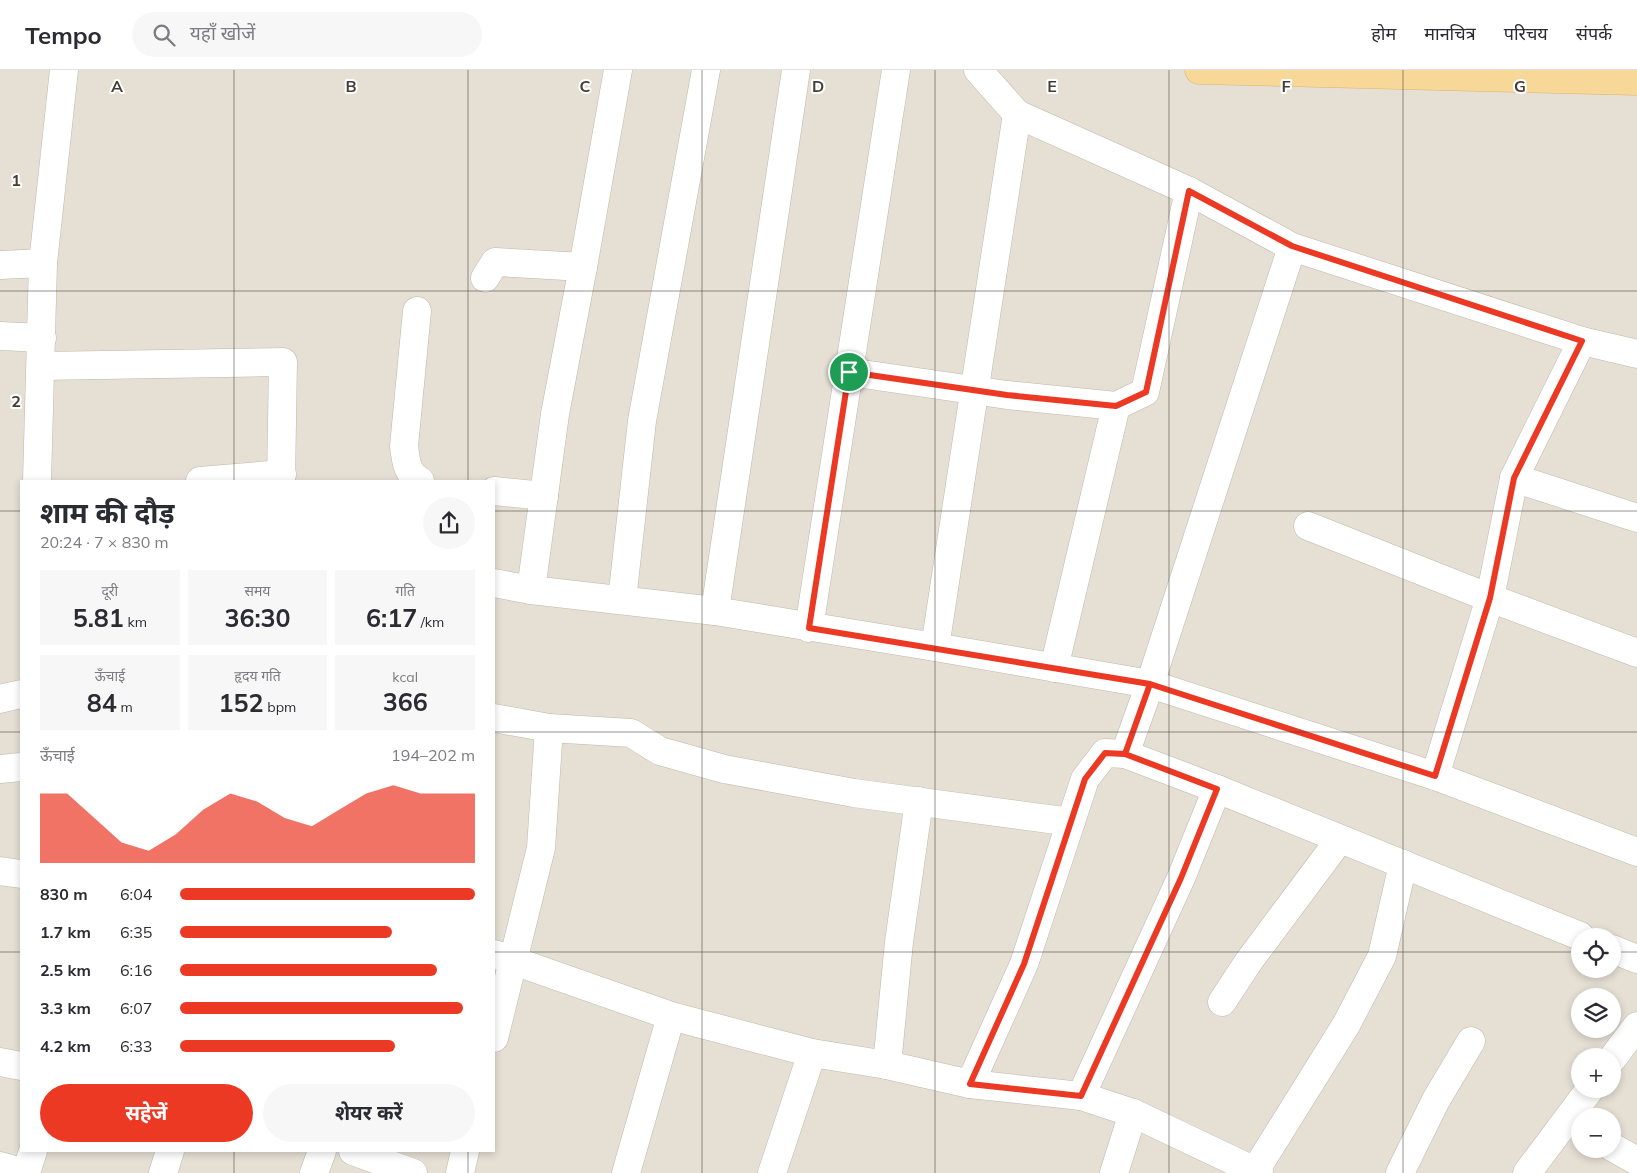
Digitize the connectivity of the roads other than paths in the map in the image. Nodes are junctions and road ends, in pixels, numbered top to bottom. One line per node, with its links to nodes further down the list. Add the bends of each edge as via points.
1 (64, 70): 12 (street)
2 (618, 70): 14 (street)
3 (706, 70): 37 (street, via 642,421)
4 (796, 70): 38 (street)
5 (896, 70): 22 (street)
6 (978, 70): 9 (street)
7 (1199, 70): 8 (main road)
8 (1622, 77)
9 (1017, 114): 10 (street); 23 (street)
10 (1189, 191): 11 (street); 24 (street, via 1146,392)
11 (1292, 246): 19 (street); 43 (street)
12 (43, 263): 13 (street); 18 (street)
13 (0, 265)
14 (583, 267): 15 (street, via 495,262); 31 (street, via 555,414)
15 (485, 278)
16 (417, 311): 29 (street, via 404,446 406,466)
17 (0, 336): 18 (street)
18 (42, 338): 21 (street)
19 (1582, 341): 20 (street); 26 (street)
20 (1637, 354)
21 (41, 366): 25 (street, via 283,362); 27 (street)
22 (849, 372): 23 (street); 39 (street)
23 (974, 390): 24 (street); 40 (street)
24 (1116, 406): 42 (street)
25 (281, 478): 28 (street)
26 (1514, 478): 32 (street); 36 (street)
27 (37, 480)
28 (227, 480)
29 (418, 480)
30 (495, 491): 31 (street)
31 (544, 496): 35 (street)
32 (1637, 518)
33 (1308, 526): 36 (street)
34 (495, 583): 35 (street)
35 (531, 590): 37 (street)
36 (1490, 598): 41 (street); 51 (street)
37 (622, 600): 38 (street)
38 (715, 611): 39 (street)
39 (809, 628): 40 (street)
40 (936, 647): 42 (street)
41 (1637, 653)
42 (1054, 668): 43 (street)
43 (1150, 684): 48 (street); 51 (street)
44 (20, 694): 45 (street)
45 (0, 699)
46 (495, 718): 47 (street)
47 (549, 728): 53 (street, via 631,733 660,751 724,769); 62 (street, via 541,848)
48 (1125, 754): 52 (street); 54 (street, via 1105,753 1095,764 1085,779)
49 (20, 767): 50 (street)
50 (0, 769)
51 (1435, 776): 56 (street)
52 (1217, 789): 55 (street); 75 (street, via 1181,878)
53 (918, 801): 54 (street); 72 (street)
54 (1071, 822): 74 (street, via 1024,964)
55 (1340, 839): 57 (street); 64 (street)
56 (1637, 852)
57 (1403, 864): 60 (street); 86 (street, via 1382,956 1346,1025)
58 (0, 871): 59 (street)
59 (20, 874)
60 (1571, 932)
61 (1621, 953): 63 (street)
62 (504, 957): 65 (street); 67 (street)
63 (1637, 959)
64 (1222, 1002)
65 (671, 1016): 70 (street); 92 (street)
66 (1637, 1026): 69 (street)
67 (495, 1030)
68 (1471, 1041): 95 (street, via 1436,1100)
69 (1620, 1048)
70 (812, 1053): 72 (street); 93 (street)
71 (0, 1062): 73 (street)
72 (887, 1065): 74 (street)
73 (20, 1066)
74 (970, 1084): 75 (street)
75 (1081, 1096): 76 (street)
76 (1133, 1113): 86 (street); 94 (street)
77 (1571, 1126): 96 (street)
78 (33, 1152): 87 (street)
79 (170, 1152): 88 (street)
80 (322, 1152): 89 (street)
81 (356, 1152): 90 (street)
82 (465, 1152): 91 (street)
83 (1621, 1152): 84 (street)
84 (1637, 1161)
85 (0, 1166): 87 (street)
86 (1257, 1172)
87 (25, 1173)
88 (163, 1173)
89 (314, 1173)
90 (413, 1173)
91 (460, 1173)
92 (626, 1173)
93 (772, 1173)
94 (1114, 1173)
95 (1400, 1173)
96 (1527, 1173)

